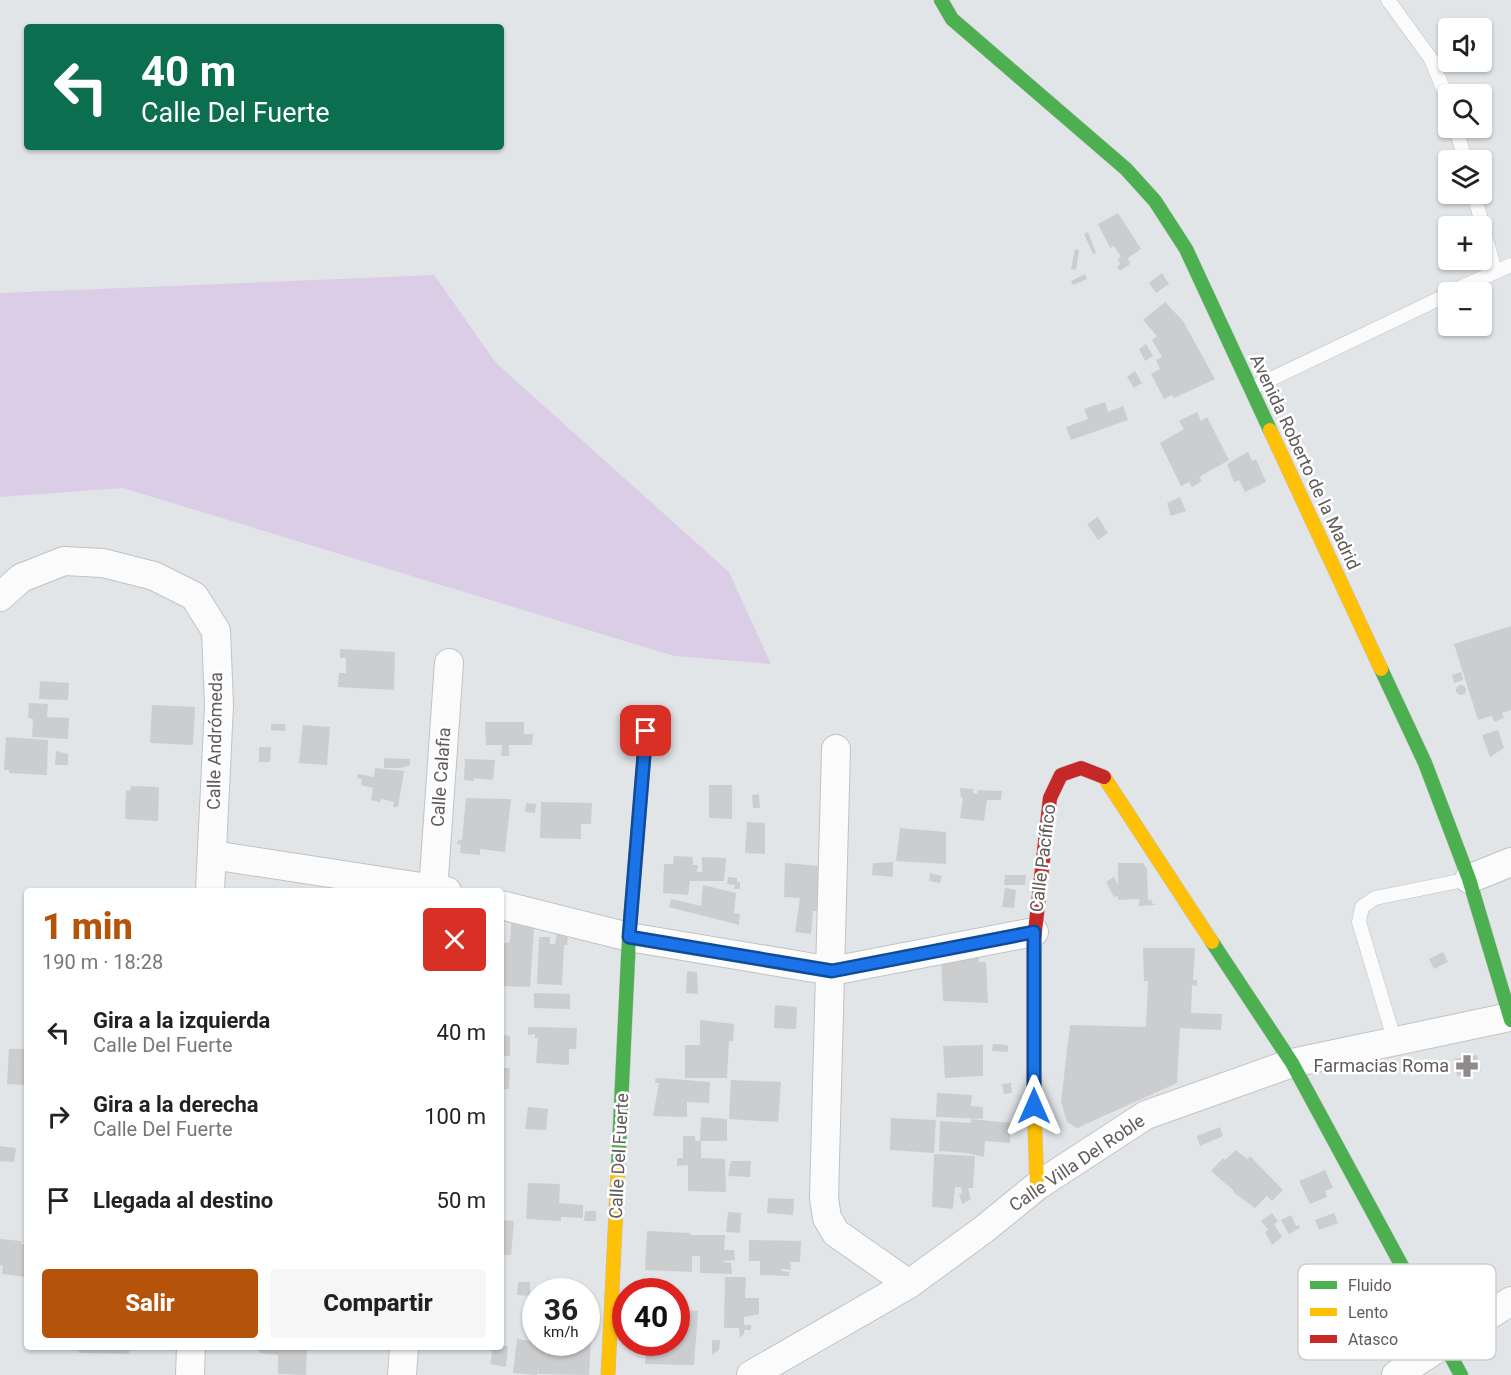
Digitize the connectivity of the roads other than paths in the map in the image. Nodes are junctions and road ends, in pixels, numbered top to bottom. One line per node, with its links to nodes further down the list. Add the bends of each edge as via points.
1 (941, 0): 9 (street, Avenida Roberto de la Madrid, via 952,19 1126,169 1155,201 1186,249)
2 (1388, 0): 3 (lane, via 1431,60)
3 (1441, 84)
4 (1477, 204): 6 (lane)
5 (1511, 265): 6 (lane)
6 (1496, 271): 7 (lane)
7 (1473, 282)
8 (1438, 299): 9 (lane)
9 (1252, 388): 16 (street, Avenida Roberto de la Madrid, via 1425,763)
10 (0, 597): 14 (street, Calle Andrómeda, via 21,578 64,561 103,563 154,576 194,596 216,631 219,705)
11 (449, 663): 19 (street, Calle Calafia)
12 (646, 731): 22 (street, Calle Del Fuerte)
13 (836, 749): 23 (street)
14 (212, 855): 17 (street, Calle Andrómeda); 18 (street)
15 (1511, 862): 16 (street)
16 (1469, 879): 24 (street, Avenida Roberto de la Madrid); 25 (lane, via 1374,898 1362,908 1359,922)
17 (210, 888)
18 (425, 888)
19 (438, 888)
20 (504, 906): 22 (street)
21 (1034, 932): 23 (street); 26 (street, Calle Pacífico, via 1050,798 1061,775 1081,768 1103,776); 27 (street, Calle Pacífico)
22 (629, 937): 23 (street); 38 (street, Calle Del Fuerte)
23 (832, 971): 29 (street, via 824,1198 827,1218 836,1233)
24 (1510, 1018): 25 (street, Calle Villa Del Roble)
25 (1395, 1042): 26 (street, Calle Villa Del Roble)
26 (1292, 1062): 27 (street, Calle Villa Del Roble, via 1146,1115); 28 (street, Calle Pacífico)
27 (1037, 1186): 29 (street, Calle Villa Del Roble)
28 (1401, 1264)
29 (909, 1284): 39 (street, Calle Villa Del Roble)
30 (1511, 1301): 31 (street)
31 (1496, 1310)
32 (191, 1350): 36 (street)
33 (404, 1350): 37 (street)
34 (1418, 1360): 40 (street)
35 (1453, 1360): 41 (street, Calle Pacífico)
36 (190, 1375)
37 (402, 1375)
38 (608, 1375)
39 (751, 1375)
40 (1396, 1375)
41 (1461, 1375)

